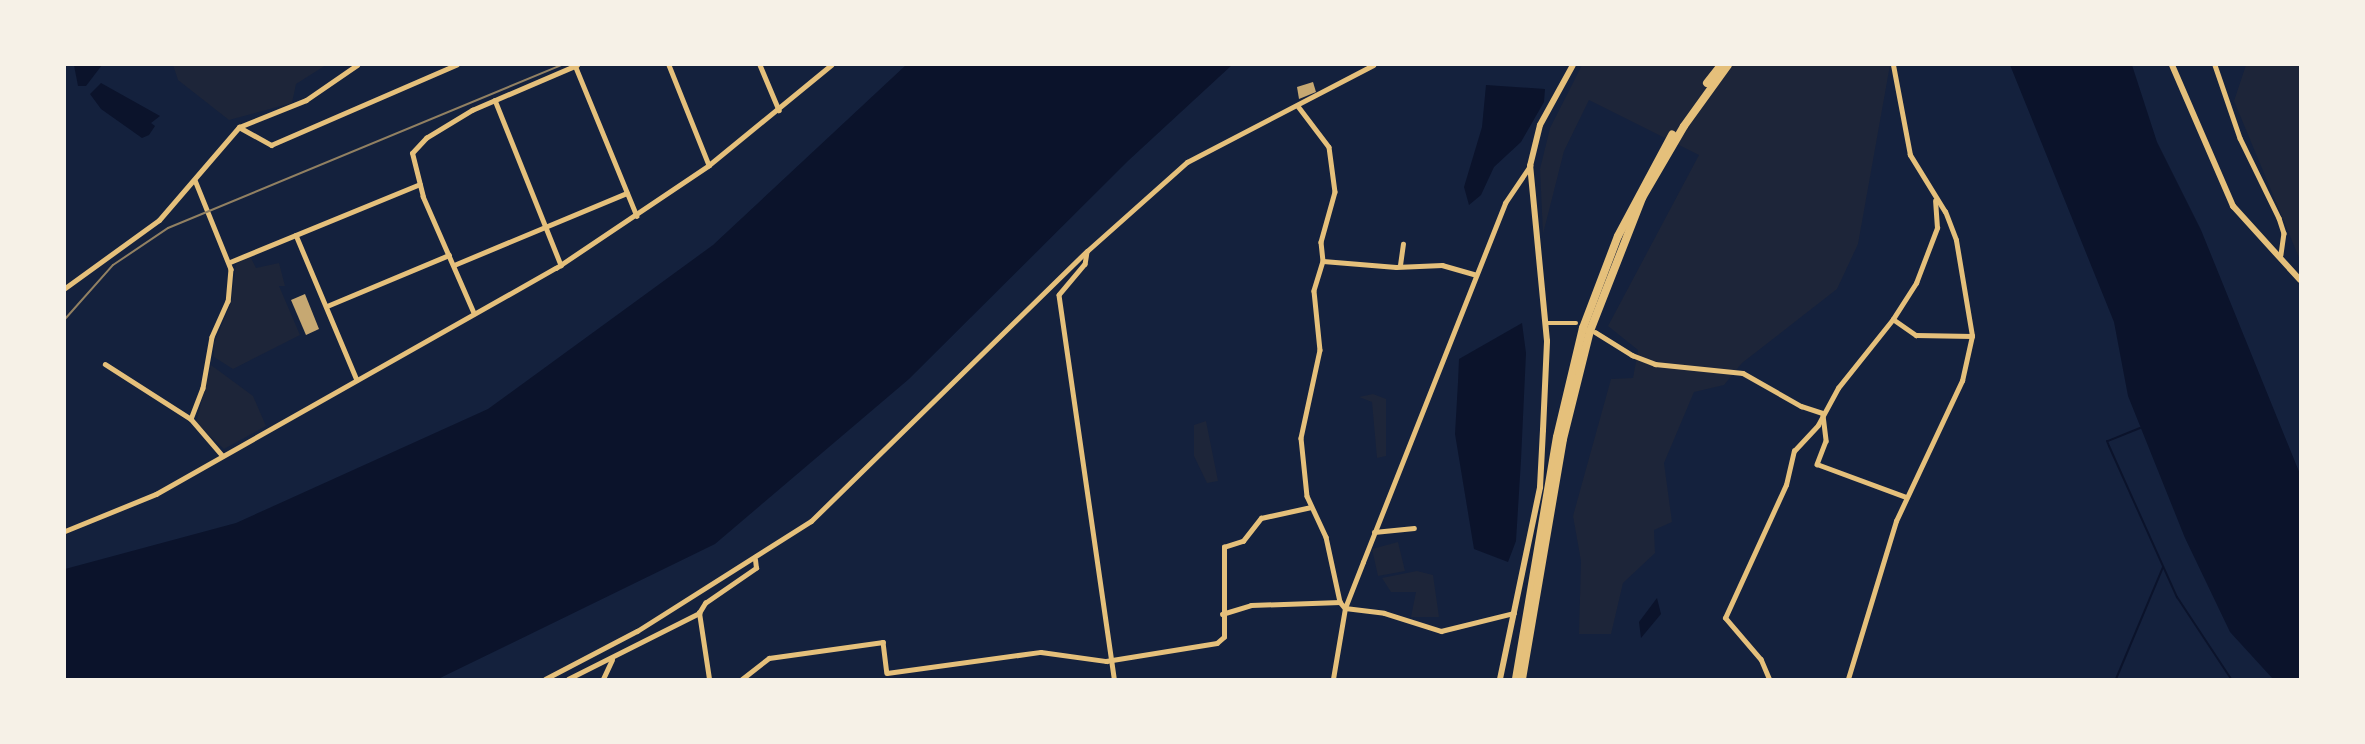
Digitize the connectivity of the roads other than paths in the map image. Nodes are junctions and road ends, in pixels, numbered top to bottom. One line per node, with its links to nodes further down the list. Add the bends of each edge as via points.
1 (357, 65): 17 (street, via 306,100)
2 (456, 65): 17 (street, via 271,145)
3 (575, 65): 14 (street); 22 (street)
4 (669, 65): 18 (street)
5 (760, 65): 16 (street)
6 (831, 65): 16 (street)
7 (1373, 65): 15 (street)
8 (1573, 65): 19 (main road, via 1540,125)
9 (1721, 65): 50 (highway, via 1658,158 1618,236 1583,328)
10 (1728, 65): 50 (highway, via 1684,126 1625,236 1590,331)
11 (1893, 65): 23 (street, via 1910,155)
12 (2172, 65): 30 (main road, via 2230,200)
13 (2215, 65): 30 (street, via 2241,138 2279,218 2285,246)
14 (495, 100): 21 (street, via 453,120 415,149 412,153); 25 (street)
15 (1298, 106): 28 (street, via 1187,162); 31 (street, via 1331,151 1335,200 1321,242)
16 (779, 110): 18 (street)
17 (239, 127): 20 (street, via 219,145)
18 (709, 165): 24 (street)
19 (1530, 166): 36 (street, via 1505,203); 42 (main road)
20 (195, 180): 32 (street); 38 (street, via 159,220)
21 (420, 184): 26 (street); 29 (street)
22 (627, 193): 24 (street); 25 (street)
23 (1934, 197): 41 (street, via 1937,228 1916,283); 45 (street, via 1956,240)
24 (637, 216): 34 (street)
25 (547, 226): 33 (street); 34 (street)
26 (296, 235): 32 (street); 39 (street)
27 (1403, 244): 35 (street)
28 (1087, 251): 57 (street, via 868,469 811,521); 64 (street, via 1085,264 1059,295)
29 (449, 255): 33 (street); 39 (street)
30 (2281, 255): 37 (main road)
31 (1323, 261): 35 (street); 53 (street, via 1314,291 1320,350 1301,439)
32 (230, 262): 49 (street, via 228,301 212,338 204,388)
33 (453, 265): 40 (street)
34 (561, 265): 40 (street)
35 (1400, 265): 36 (street, via 1442,265)
36 (1476, 275): 56 (street)
37 (2300, 280)
38 (65, 288)
39 (327, 306): 47 (street)
40 (474, 314): 47 (street)
41 (1893, 319): 45 (street, via 1916,335); 48 (street)
42 (1545, 323): 43 (street); 61 (main road, via 1540,487)
43 (1576, 323)
44 (1595, 332): 48 (street, via 1656,364 1743,373 1801,406)
45 (1972, 336): 52 (street, via 1962,381)
46 (105, 364): 49 (street)
47 (358, 380): 51 (street)
48 (1823, 413): 52 (street, via 1826,441 1817,464); 75 (street, via 1794,451 1786,485 1725,618 1761,660)
49 (191, 419): 51 (street)
50 (1560, 438): 73 (highway); 74 (highway)
51 (222, 455): 55 (street, via 156,494)
52 (1906, 497): 76 (street)
53 (1311, 507): 58 (street, via 1326,537); 62 (street, via 1261,518 1241,543 1224,547)
54 (1414, 528): 56 (street)
55 (65, 531)
56 (1374, 532): 59 (street)
57 (755, 560): 60 (street, via 756,568); 65 (street, via 637,631)
58 (1340, 602): 59 (street); 62 (street, via 1251,605)
59 (1345, 608): 61 (street, via 1384,613 1441,631); 71 (street)
60 (699, 612): 63 (street); 68 (street)
61 (1515, 613): 72 (main road)
62 (1222, 614): 64 (street, via 1224,637 1217,643)
63 (612, 660): 66 (street, via 606,658); 67 (street)
64 (1112, 661): 69 (street, via 1041,652 887,673 883,642 769,657); 70 (street)
65 (545, 679)
66 (568, 679)
67 (603, 679)
68 (709, 679)
69 (742, 679)
70 (1114, 679)
71 (1333, 679)
72 (1500, 679)
73 (1516, 679)
74 (1522, 679)
75 (1769, 679)
76 (1848, 679)

